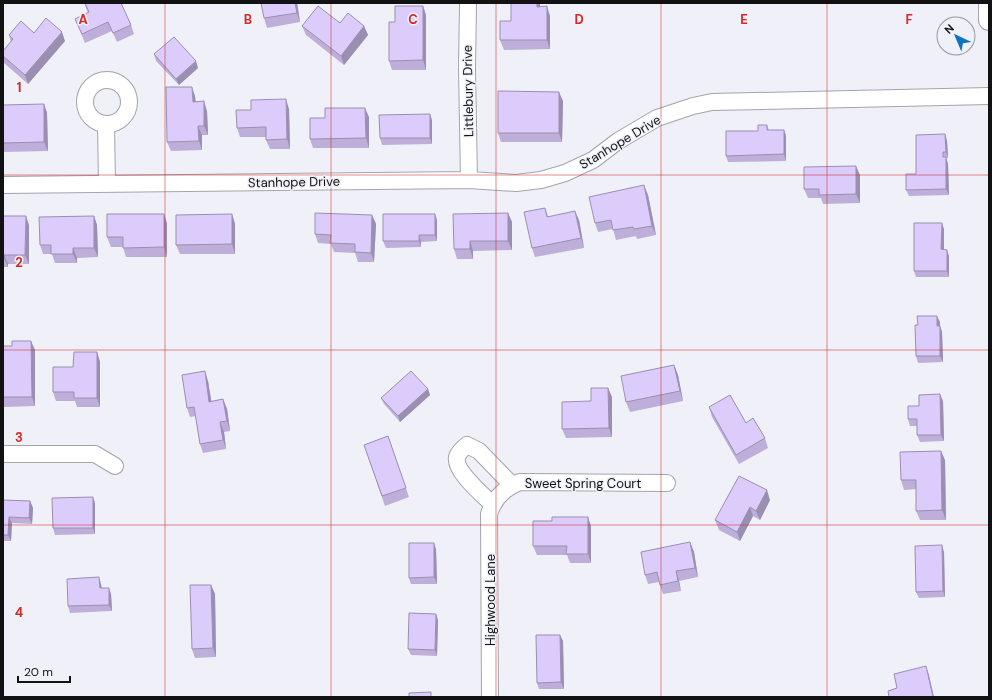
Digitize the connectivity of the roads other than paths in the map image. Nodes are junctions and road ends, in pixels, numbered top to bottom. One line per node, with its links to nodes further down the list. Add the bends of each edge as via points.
1 (468, 3): 6 (street, Littlebury Drive)
2 (989, 3): 3 (street)
3 (989, 20)
4 (989, 96): 6 (street, Stanhope Drive, via 712,102 657,118 618,141 593,160 565,173 516,184)
5 (106, 124): 8 (street)
6 (469, 180): 8 (street, Stanhope Drive)
7 (3, 184): 8 (street, Stanhope Drive)
8 (107, 184)
9 (3, 454): 10 (street, via 96,454)
10 (115, 466)
11 (667, 483): 12 (street, Sweet Spring Court, via 520,482)
12 (502, 494): 13 (street, Highwood Lane, via 489,514)
13 (490, 697)

